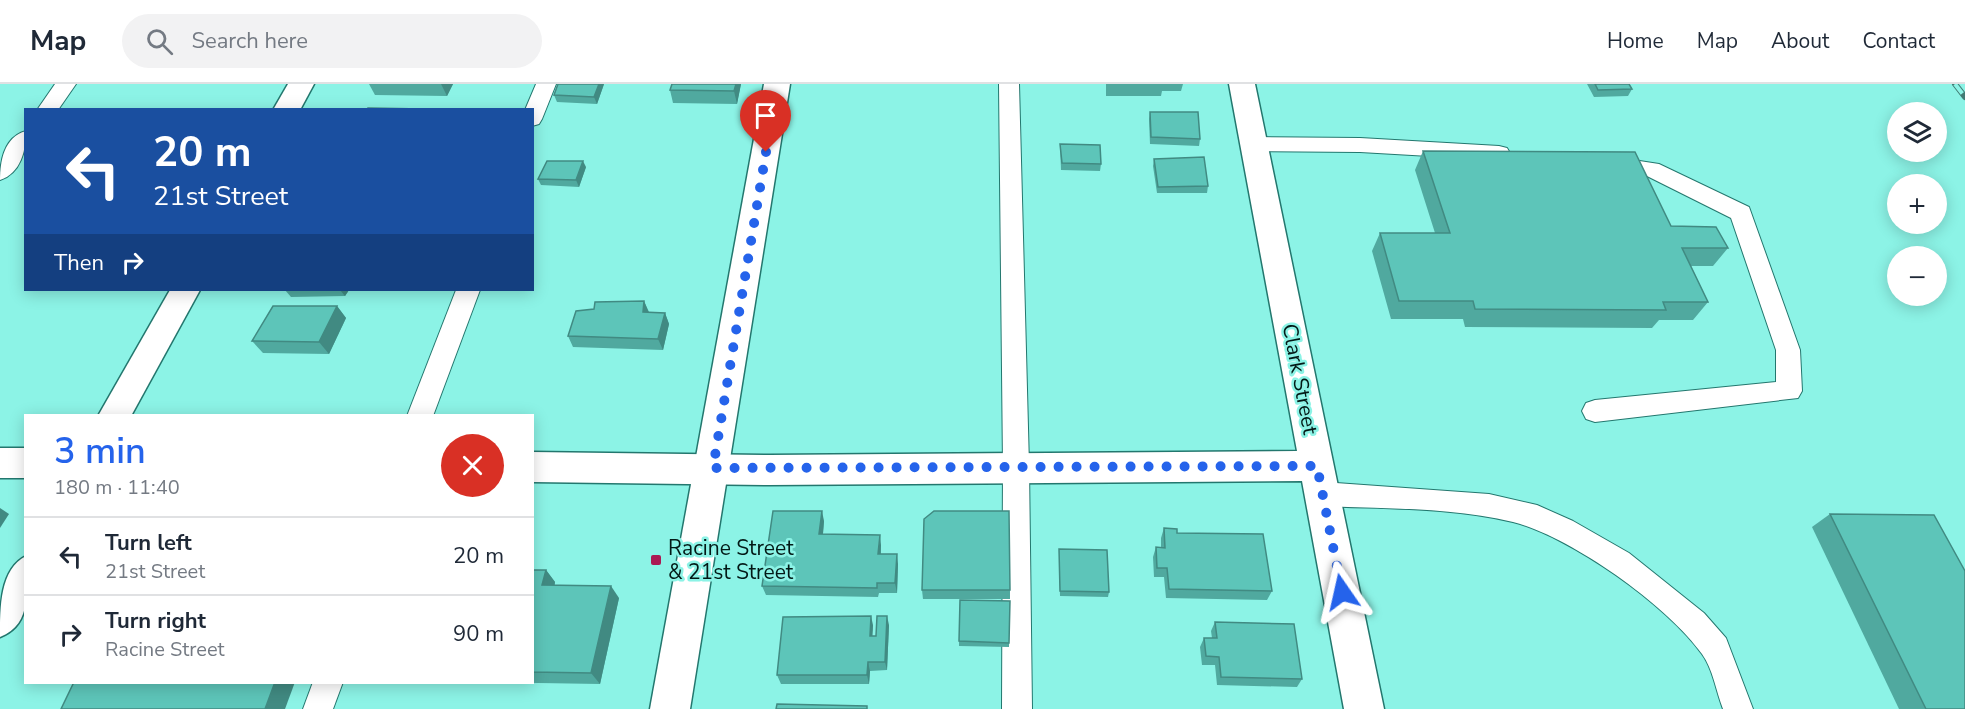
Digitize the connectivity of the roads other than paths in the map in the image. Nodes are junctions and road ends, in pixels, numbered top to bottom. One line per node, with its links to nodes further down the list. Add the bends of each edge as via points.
1 (66, 84): 7 (lane)
2 (301, 84): 8 (street)
3 (546, 84): 9 (lane)
4 (777, 84): 24 (street)
5 (1009, 84): 22 (lane)
6 (1242, 84): 11 (street, Clark Street)
7 (48, 108)
8 (287, 108)
9 (534, 114)
10 (24, 141): 14 (lane)
11 (1254, 144): 12 (lane); 25 (street, Clark Street)
12 (1524, 155)
13 (1582, 161): 17 (lane, via 1651,169 1741,213 1788,350 1789,391)
14 (0, 172)
15 (184, 291): 18 (street)
16 (468, 291): 19 (lane)
17 (1595, 411)
18 (115, 414)
19 (421, 414)
20 (0, 463): 21 (street)
21 (24, 463)
22 (1016, 466): 24 (street); 25 (street); 31 (lane)
23 (534, 467): 24 (street)
24 (713, 468): 30 (street)
25 (1319, 480): 32 (street, Clark Street); 33 (lane, via 1513,510 1555,525 1590,544 1656,590 1712,643)
26 (24, 577): 27 (street)
27 (0, 619)
28 (327, 684): 29 (lane)
29 (318, 709)
30 (670, 709)
31 (1017, 709)
32 (1364, 709)
33 (1738, 709)

